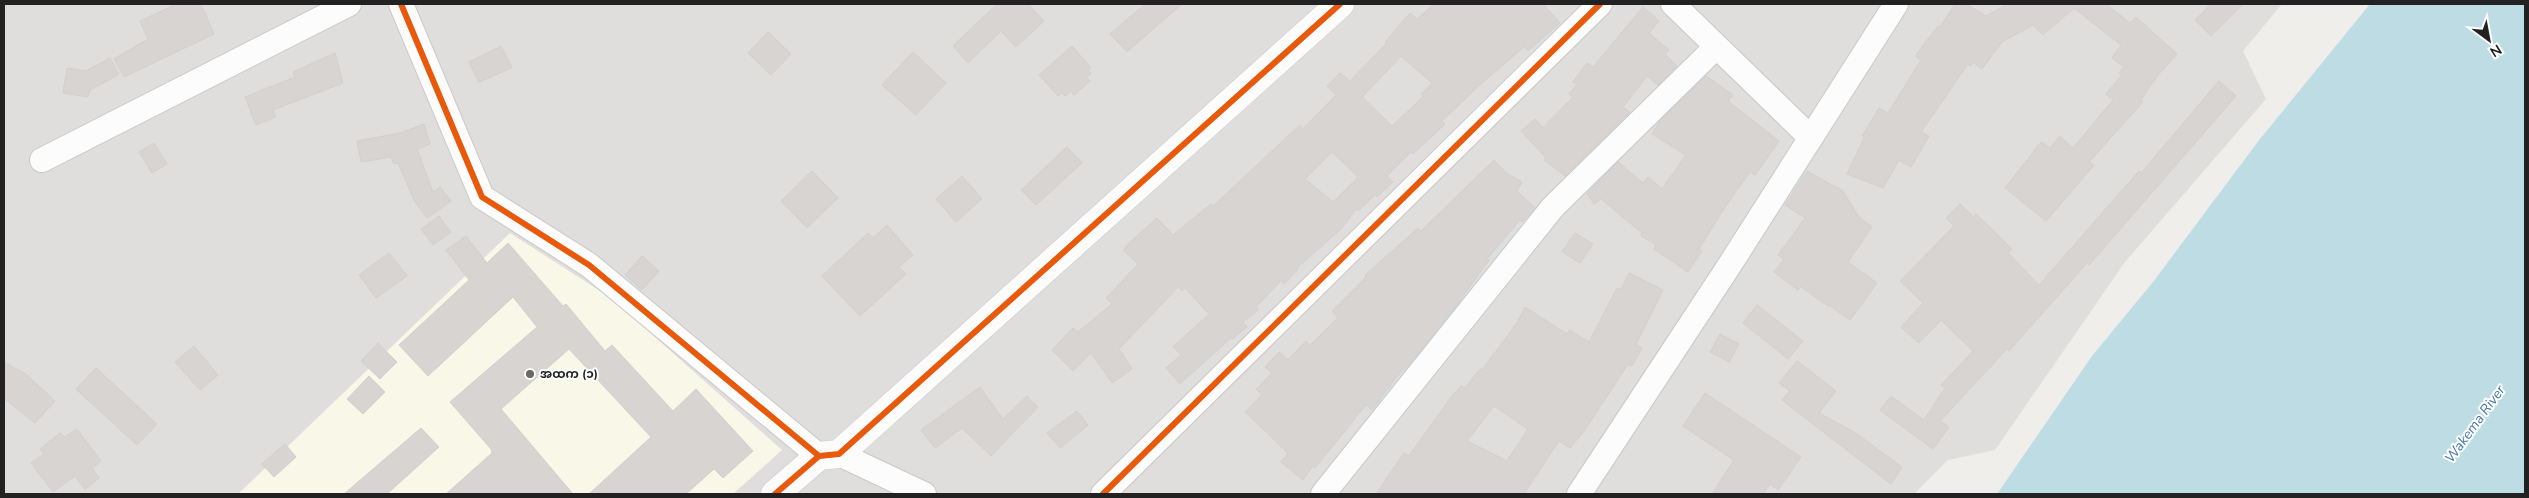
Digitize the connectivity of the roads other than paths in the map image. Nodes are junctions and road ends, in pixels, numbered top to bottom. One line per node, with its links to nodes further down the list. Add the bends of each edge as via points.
1 (349, 4): 9 (street)
2 (401, 4): 10 (street, via 482,197 589,266)
3 (1340, 4): 10 (street)
4 (1600, 4): 13 (street)
5 (1673, 4): 7 (street)
6 (1896, 4): 8 (street)
7 (1716, 47): 8 (street); 14 (street, via 1552,207)
8 (1810, 137): 15 (street)
9 (42, 160)
10 (829, 455): 11 (street); 12 (street)
11 (775, 494)
12 (924, 494)
13 (1103, 494)
14 (1324, 494)
15 (1579, 494)

